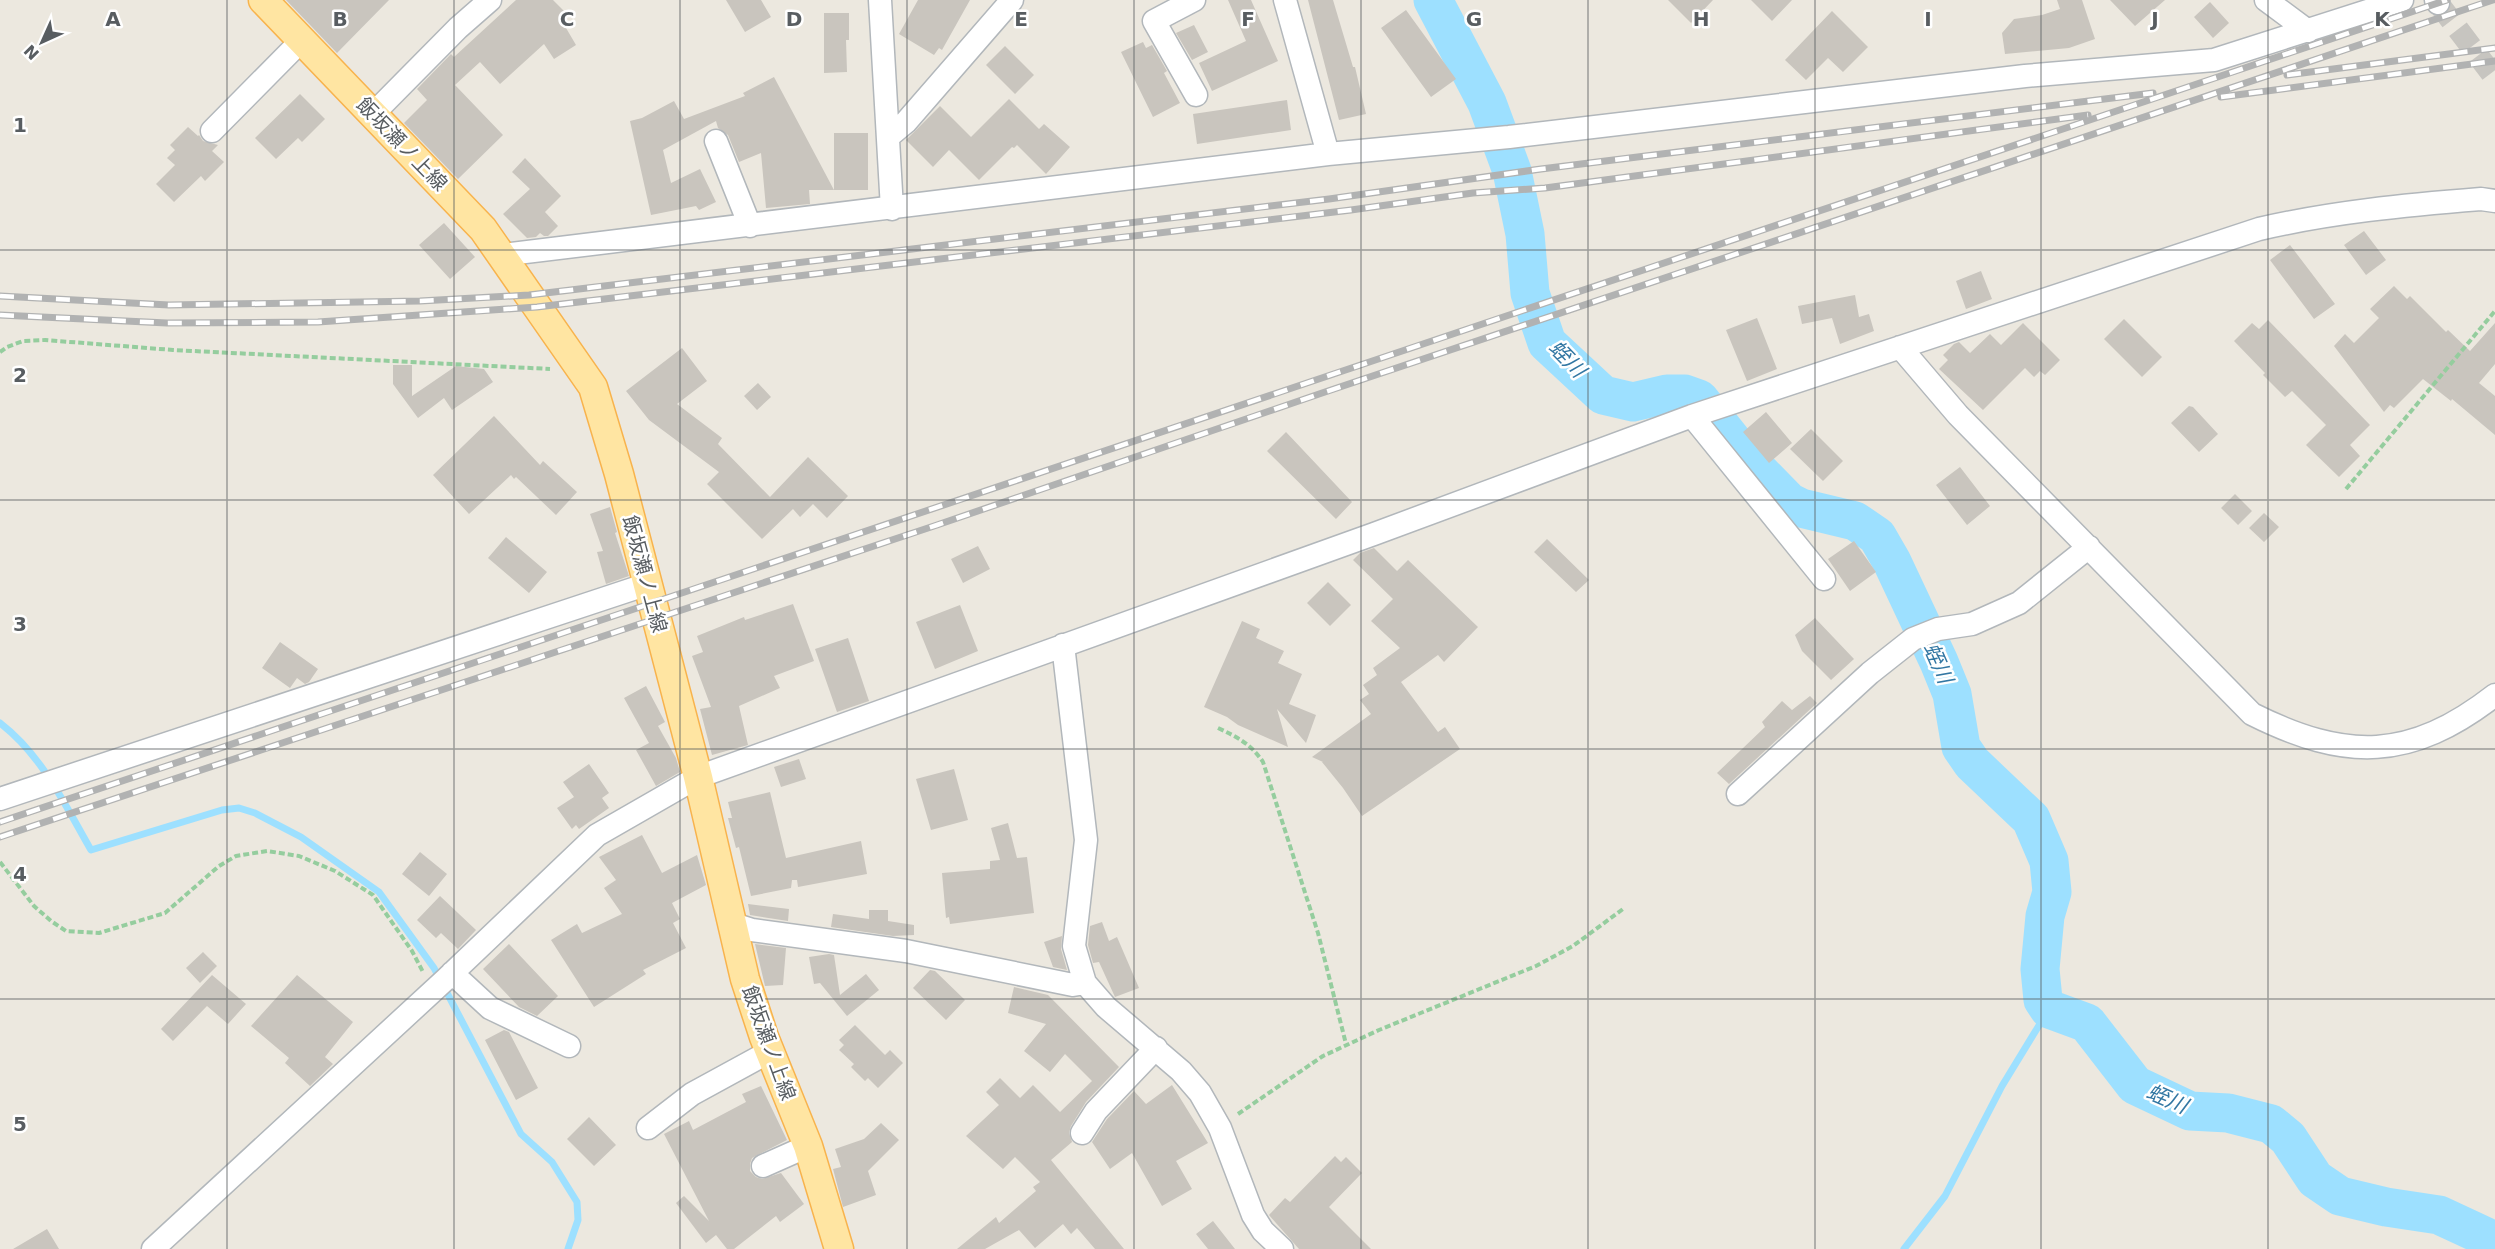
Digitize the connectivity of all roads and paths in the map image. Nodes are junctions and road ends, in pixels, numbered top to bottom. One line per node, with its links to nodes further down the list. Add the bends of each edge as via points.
1 (263, 0): 10 (main road, 飯坂瀬ノ上線)
2 (490, 0): 12 (street)
3 (880, 0): 14 (street)
4 (1012, 0): 14 (street, via 906,122)
5 (1194, 0): 11 (street, via 1154,21)
6 (1285, 0): 16 (street)
7 (2266, 0): 9 (street)
8 (2402, 0): 9 (street)
9 (2308, 31): 16 (street, via 2214,60 2025,76 1457,143)
10 (302, 40): 12 (main road, 飯坂瀬ノ上線); 13 (street)
11 (1196, 94)
12 (373, 114): 20 (main road, 飯坂瀬ノ上線, via 483,229)
13 (212, 131)
14 (888, 137): 18 (street)
15 (716, 141): 19 (street)
16 (1328, 154): 18 (street)
17 (2495, 201): 22 (street, via 2392,206 2280,224)
18 (892, 209): 19 (street)
19 (750, 226): 20 (street)
20 (502, 255): 24 (main road, 飯坂瀬ノ上線)
21 (2495, 311): 26 (path)
22 (1900, 347): 25 (street); 27 (street, via 1958,415)
23 (0, 352): 24 (path, via 15,343 45,340 563,370)
24 (580, 365): 29 (main road, 飯坂瀬ノ上線, via 601,411)
25 (1696, 415): 28 (street); 30 (street)
26 (2346, 489)
27 (2088, 547): 31 (street, via 2252,714 2286,730 2353,747 2387,746 2426,737 2459,722); 34 (street, via 2019,603 1972,624 1938,629 1913,639)
28 (1824, 579)
29 (648, 584): 33 (main road, 飯坂瀬ノ上線); 35 (street)
30 (1063, 645): 33 (street); 40 (street, via 1086,840 1074,946)
31 (2495, 695)
32 (1218, 728): 41 (path, via 1244,740 1263,762 1318,933)
33 (698, 777): 38 (main road, 飯坂瀬ノ上線); 39 (street, via 597,835)
34 (1738, 794)
35 (0, 800)
36 (0, 861): 39 (path, via 34,906 51,921 66,931 99,933 165,913 236,856 267,850 299,856 335,871 373,895 412,951 428,982)
37 (1623, 909): 41 (path, via 1573,946 1536,966)
38 (733, 924): 40 (street, via 906,951 1073,985); 44 (main road, 飯坂瀬ノ上線, via 745,979)
39 (444, 980): 42 (street, via 490,1008); 50 (street)
40 (1084, 983): 43 (street, via 1128,1029)
41 (1346, 1044): 46 (path, via 1287,1079)
42 (570, 1047)
43 (1156, 1048): 46 (street, via 1200,1093); 47 (street, via 1096,1111)
44 (769, 1052): 45 (street, via 692,1094); 48 (main road, 飯坂瀬ノ上線)
45 (648, 1128)
46 (1220, 1128): 52 (street, via 1253,1215)
47 (1082, 1133)
48 (808, 1146): 49 (street); 51 (main road, 飯坂瀬ノ上線)
49 (763, 1166)
50 (153, 1249)
51 (840, 1249)
52 (1282, 1249)

